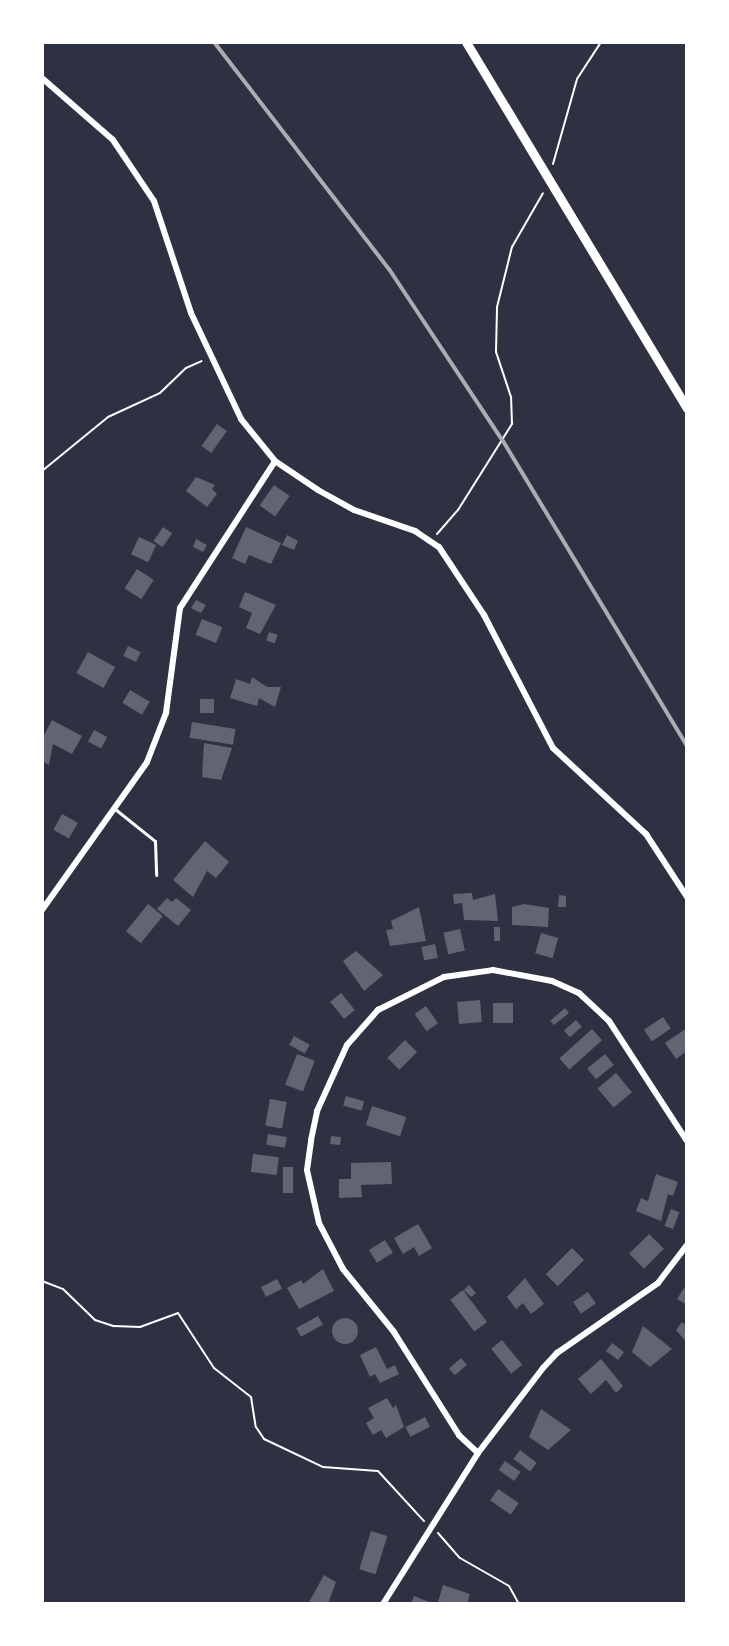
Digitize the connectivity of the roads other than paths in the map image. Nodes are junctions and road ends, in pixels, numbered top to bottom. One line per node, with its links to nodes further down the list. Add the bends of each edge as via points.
1 (466, 42): 3 (main road)
2 (42, 78): 4 (street, via 113,140 147,189 211,357 241,419)
3 (687, 409)
4 (275, 461): 5 (street, via 180,608 156,743); 7 (street, via 354,510 397,522 432,541 484,615 553,748 646,834)
5 (115, 809): 6 (lane, via 155,841); 8 (street)
6 (156, 875)
7 (687, 897)
8 (42, 910)
9 (687, 1141): 11 (street, via 609,1021 579,993 552,981 493,970 444,977 378,1010 347,1045 317,1111 311,1140 307,1170 319,1223 343,1269 394,1332 459,1435)
10 (687, 1245): 11 (street, via 658,1283 557,1353)
11 (478, 1453): 12 (street)
12 (383, 1604)

